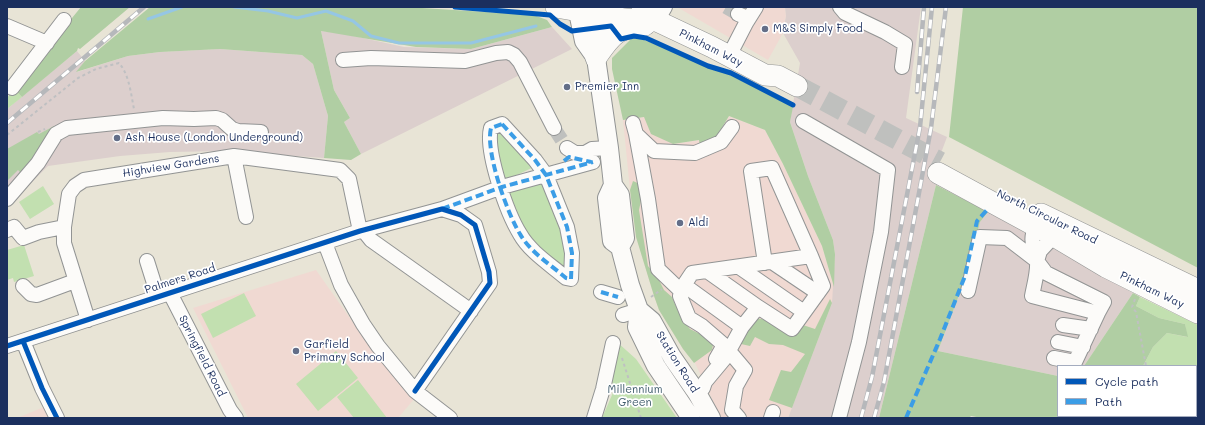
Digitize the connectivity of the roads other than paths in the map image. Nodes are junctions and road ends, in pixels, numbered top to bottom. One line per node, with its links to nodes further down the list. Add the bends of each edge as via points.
1 (556, 7): 5 (highway, Pinkham Way)
2 (616, 7): 6 (highway)
3 (756, 7): 10 (street, via 742,18)
4 (840, 7): 13 (street, via 845,13 904,44)
5 (586, 10): 6 (highway, Pinkham Way, via 625,19); 11 (main road, Station Road, via 584,41)
6 (652, 15): 10 (highway, Pinkham Way); 11 (highway, via 640,27 624,29 617,33)
7 (64, 20): 9 (street)
8 (7, 26): 9 (street)
9 (47, 43): 14 (street)
10 (729, 56): 15 (highway, Pinkham Way, via 764,75 778,76)
11 (596, 58): 20 (main road, Station Road)
12 (343, 60): 17 (street, via 371,58 465,61 508,52 520,62)
13 (902, 68)
14 (12, 88)
15 (795, 92)
16 (803, 121): 76 (street, via 888,170 881,232 859,342)
17 (554, 128)
18 (732, 128): 43 (street, via 721,142 695,153 654,151 634,128 658,269)
19 (261, 132): 24 (street, via 238,131 216,118 163,118 67,128 56,134 38,163)
20 (609, 148): 22 (street, via 575,153); 52 (main road, Station Road, via 613,185 607,198 612,241 620,247 630,285)
21 (234, 156): 26 (street); 28 (street, Highview Gardens, via 84,180 69,194); 30 (street, Highview Gardens, via 340,170 349,179)
22 (558, 163): 23 (street, Palmers Road); 23 (street, via 535,160 502,124 491,128 489,136 492,161); 23 (street, via 572,253 571,279 566,278 534,252 520,234)
23 (500, 187): 25 (street, Palmers Road)
24 (7, 199)
25 (442, 209): 30 (street, Palmers Road); 51 (street, via 461,215 475,225 490,272 490,283)
26 (246, 217)
27 (1035, 226): 31 (highway, North Circular Road); 35 (street, via 1032,242); 39 (highway, North Circular Road, via 939,167)
28 (64, 227): 29 (street, via 24,238 14,227); 41 (street, Highview Gardens, via 64,243)
29 (7, 230)
30 (361, 231): 32 (street, Palmers Road); 51 (street)
31 (1054, 236): 35 (street, via 1040,251); 38 (highway, North Circular Road)
32 (324, 243): 48 (street, Palmers Road); 68 (street, via 341,285 363,324)
33 (811, 256): 36 (street); 36 (street, via 772,168 751,171); 47 (street, via 823,286)
34 (147, 261): 48 (street, Springfield Road)
35 (1037, 261): 45 (street, via 1008,238 980,237); 54 (street, via 1046,273 1104,302); 54 (street, via 1032,296)
36 (768, 262): 37 (street); 47 (street)
37 (739, 267): 40 (street); 53 (street)
38 (1106, 267): 55 (highway, Pinkham Way)
39 (1156, 270): 44 (highway, Pinkham Way)
40 (707, 271): 43 (street, via 692,273); 50 (street)
41 (75, 280): 42 (street, via 37,295 31,294); 56 (street, Highview Gardens)
42 (23, 286)
43 (683, 288): 58 (street); 67 (street, via 680,296 689,318 724,345 713,366)
44 (1198, 290)
45 (968, 291)
46 (601, 292): 49 (street)
47 (818, 293): 53 (street)
48 (164, 295): 56 (street, Palmers Road); 71 (street, Springfield Road)
49 (618, 297)
50 (758, 307): 53 (street, via 792,329); 58 (street)
51 (471, 311): 68 (street)
52 (631, 312): 67 (main road, Station Road, via 652,321 672,357); 69 (main road, Station Road, via 656,366)
53 (804, 312)
54 (1098, 313): 59 (street)
55 (1198, 313)
56 (88, 320): 60 (street, Palmers Road)
57 (1063, 325): 59 (street)
58 (742, 327): 65 (street)
59 (1091, 329): 64 (street)
60 (23, 341): 63 (street, Palmers Road); 70 (street)
61 (1058, 342): 64 (street)
62 (613, 343): 73 (street)
63 (7, 346)
64 (1083, 347): 66 (street, via 1075,362)
65 (729, 351): 67 (street, via 703,388); 75 (street, via 745,370 736,386 732,410)
66 (1054, 358)
67 (695, 390): 69 (main road, via 686,392 693,403); 74 (main road, Station Road)
68 (416, 391): 72 (street)
69 (689, 415)
70 (57, 418)
71 (236, 418)
72 (450, 418)
73 (594, 418)
74 (712, 418)
75 (739, 418)
76 (839, 418)

